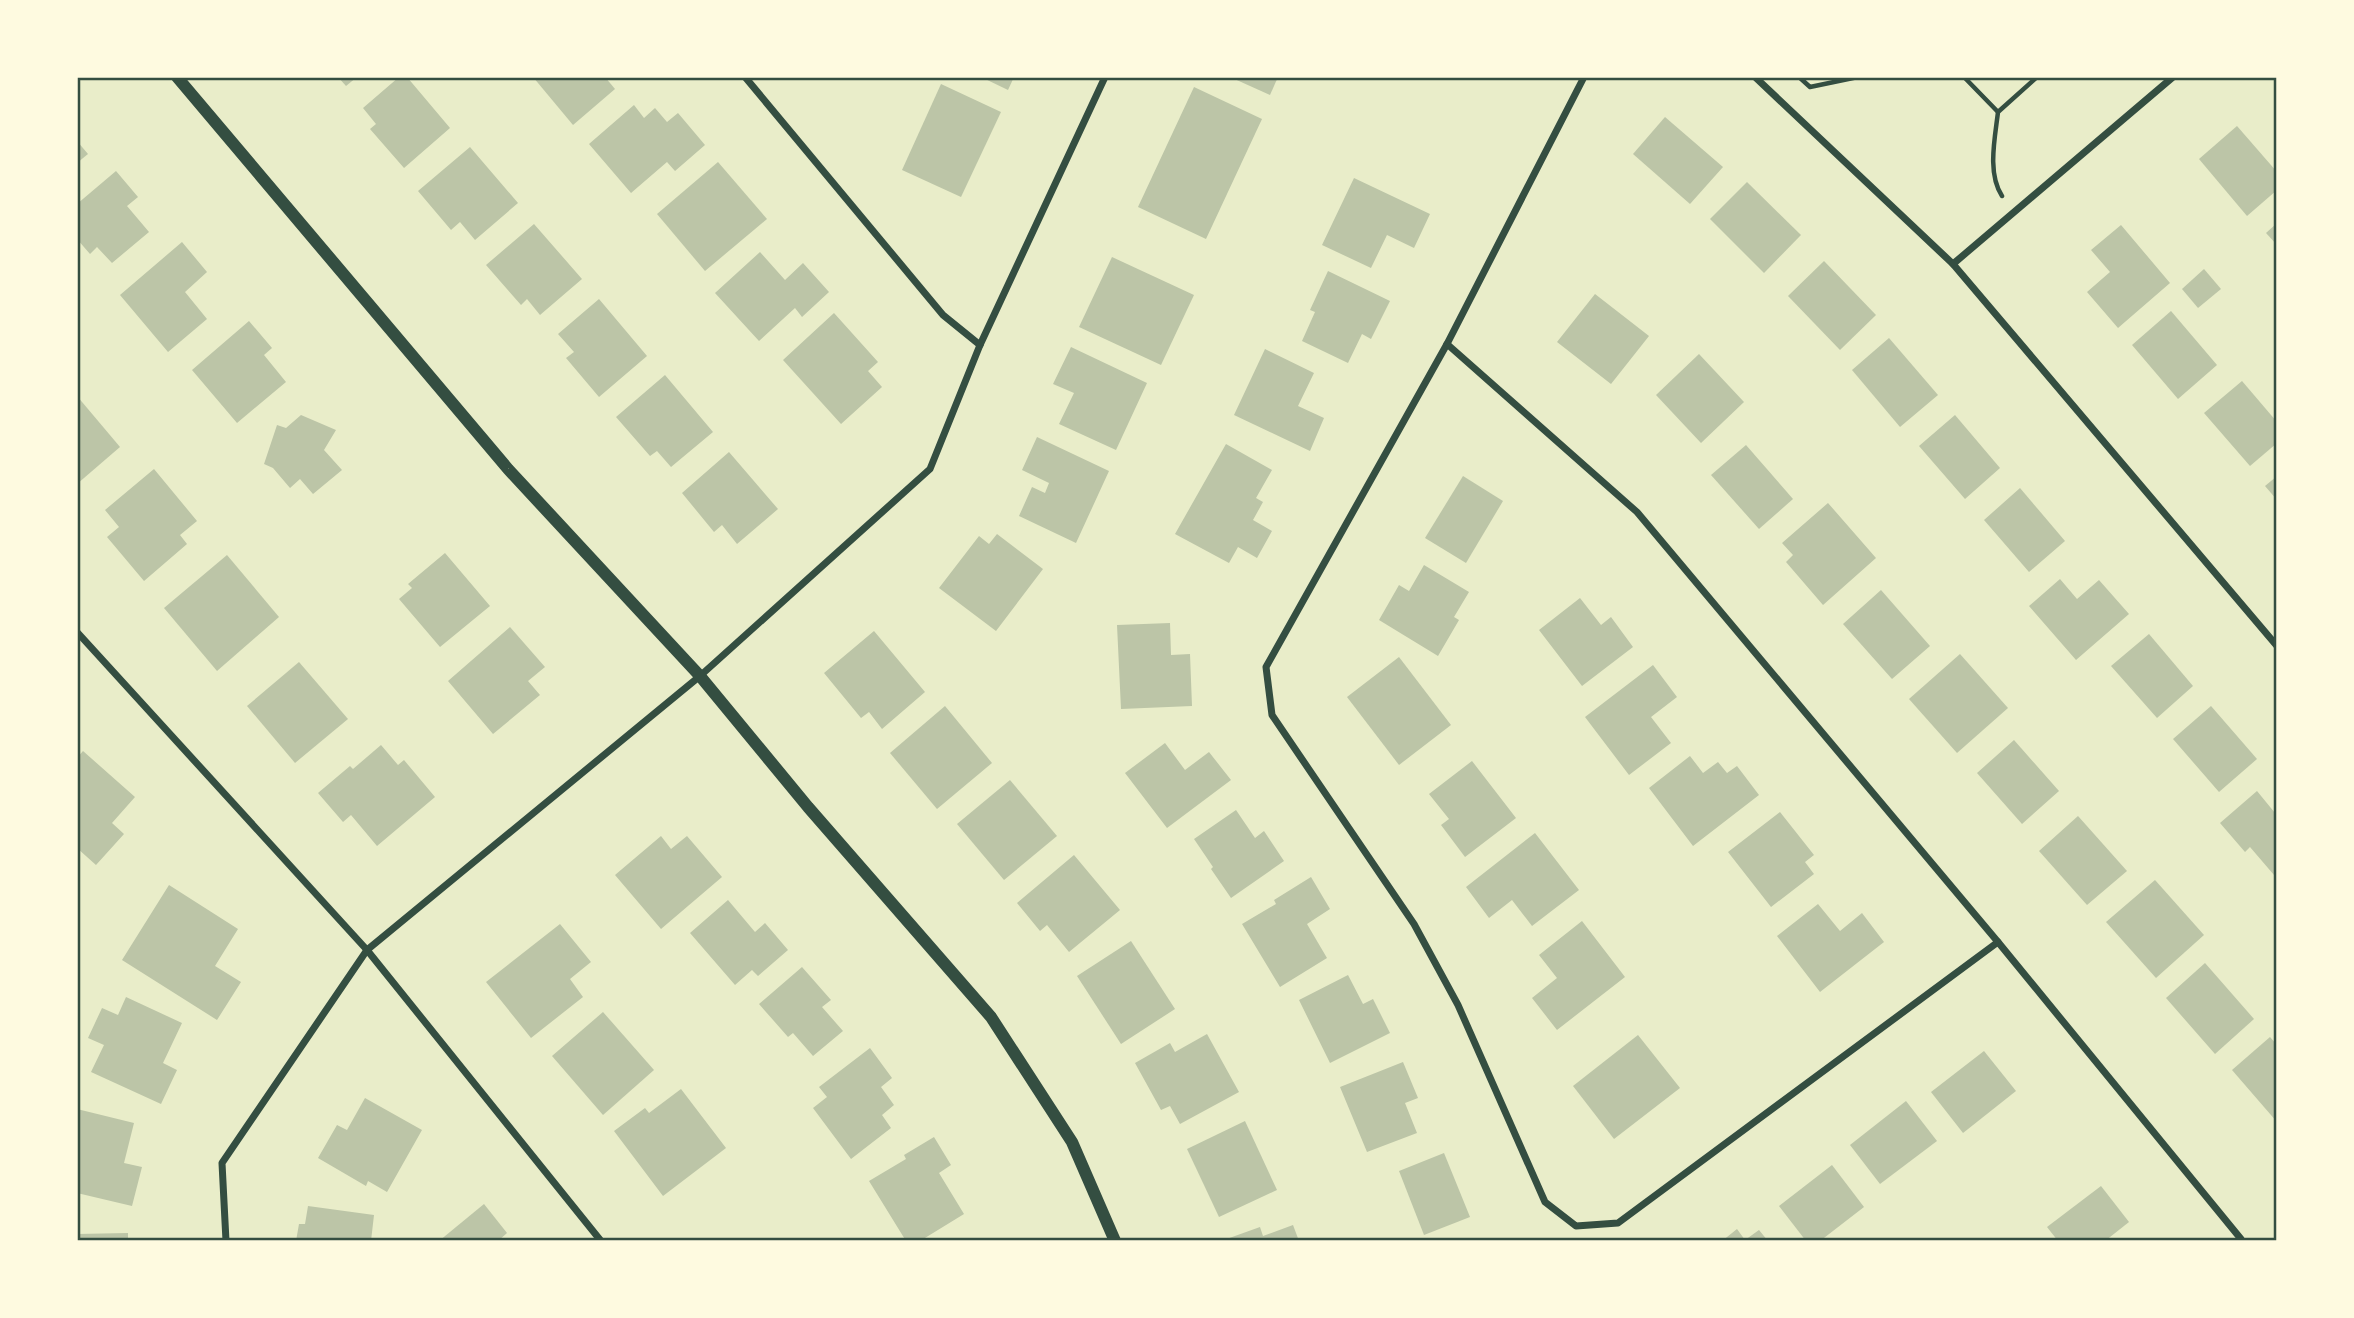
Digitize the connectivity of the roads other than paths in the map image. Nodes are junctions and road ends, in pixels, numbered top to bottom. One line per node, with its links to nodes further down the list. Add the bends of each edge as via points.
1 (177, 77): 12 (street, via 508,469)
2 (745, 77): 9 (street, via 943,315)
3 (1105, 77): 9 (street)
4 (1584, 77): 8 (street)
5 (1755, 77): 7 (street)
6 (2173, 77): 7 (street)
7 (1953, 264): 11 (street)
8 (1447, 344): 13 (street, via 1637,512); 13 (street, via 1266,667 1270,703 1272,715 1414,924 1458,1005 1545,1202 1576,1226 1618,1223)
9 (980, 345): 12 (street, via 930,468)
10 (77, 632): 14 (street)
11 (2277, 646)
12 (700, 676): 14 (street); 17 (street, via 990,1017 1072,1142)
13 (1998, 942): 18 (street, via 2241,1239)
14 (367, 950): 15 (street, via 222,1163); 16 (street)
15 (226, 1241)
16 (601, 1241)
17 (1115, 1241)
18 (2238, 1241)

